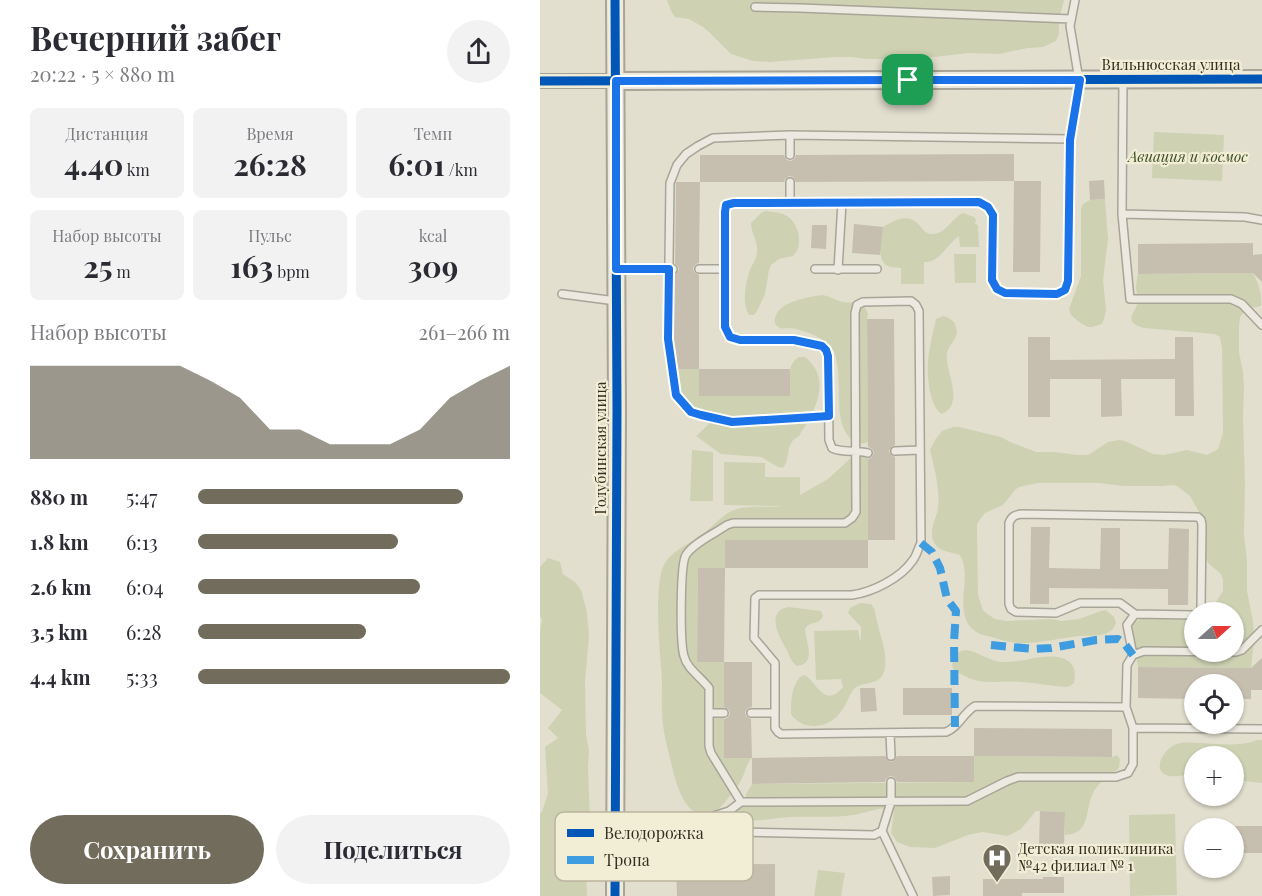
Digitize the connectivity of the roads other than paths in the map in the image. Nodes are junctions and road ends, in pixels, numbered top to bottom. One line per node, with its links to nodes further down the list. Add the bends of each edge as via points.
1 (615, 0): 9 (street, Голубинская улица)
2 (1075, 0): 4 (lane)
3 (755, 7): 4 (lane)
4 (1071, 19): 6 (lane)
5 (1262, 79): 7 (street, Вильнюсская улица)
6 (1080, 80): 7 (street, Вильнюсская улица); 9 (street, Вильнюсская улица); 11 (lane)
7 (1122, 80): 16 (lane)
8 (540, 81): 9 (street, Вильнюсская улица)
9 (616, 81): 18 (street, Голубинская улица)
10 (790, 135): 11 (lane); 12 (lane); 19 (lane, via 713,138 686,154 670,183)
11 (1070, 140): 14 (lane, via 1068,281 1065,290 1057,294 1005,293 997,289 992,280 993,215 979,202)
12 (790, 155)
13 (790, 182): 15 (lane)
14 (842, 202): 15 (lane); 24 (lane)
15 (790, 203): 23 (lane, via 726,205)
16 (1122, 213): 17 (lane); 27 (lane, via 1130,299 1231,299 1242,304)
17 (1262, 220)
18 (616, 269): 19 (lane); 26 (street, Голубинская улица)
19 (671, 269): 28 (lane, via 668,339 676,395 691,412 732,422)
20 (699, 269): 23 (lane)
21 (815, 269): 24 (lane)
22 (877, 269): 24 (lane)
23 (725, 270): 28 (lane, via 725,327 730,337 794,340 826,350)
24 (838, 270)
25 (561, 294): 26 (lane)
26 (616, 301): 50 (street, Голубинская улица)
27 (1262, 325)
28 (829, 416): 29 (lane, via 832,448)
29 (856, 450): 30 (lane, via 855,313 857,305 863,302 911,302 919,311); 32 (lane); 39 (lane, via 856,512 845,523 733,523 690,549 684,557 684,657 709,688)
30 (920, 450): 31 (lane); 42 (lane, via 921,543 905,570 867,592 852,595 755,598 754,638 775,663)
31 (895, 451)
32 (868, 453)
33 (1201, 602): 34 (lane, via 1202,525 1198,517 1021,514 1011,519 1011,609 1021,613 1054,613 1080,603 1120,603)
34 (1135, 614): 35 (lane); 37 (lane, via 1127,625)
35 (1184, 615)
36 (1262, 630): 37 (lane, via 1236,652 1144,651)
37 (1133, 655): 38 (lane, via 1127,665)
38 (1126, 707): 43 (lane); 45 (lane, via 975,706 946,732)
39 (709, 713): 40 (lane); 48 (lane, via 711,753)
40 (724, 713)
41 (752, 713): 42 (lane)
42 (775, 713): 45 (lane, via 775,728 782,734)
43 (1133, 728): 44 (lane); 49 (lane, via 1133,764 1128,773 1116,777 1018,777 968,801)
44 (1262, 729)
45 (890, 733): 46 (lane)
46 (891, 756)
47 (891, 782): 49 (lane)
48 (741, 802): 49 (lane); 51 (lane)
49 (891, 802): 52 (lane)
50 (616, 812)
51 (726, 812)
52 (882, 831): 53 (lane, via 873,835); 56 (lane)
53 (753, 832)
54 (615, 881): 55 (street, Голубинская улица)
55 (615, 896)
56 (913, 896)

